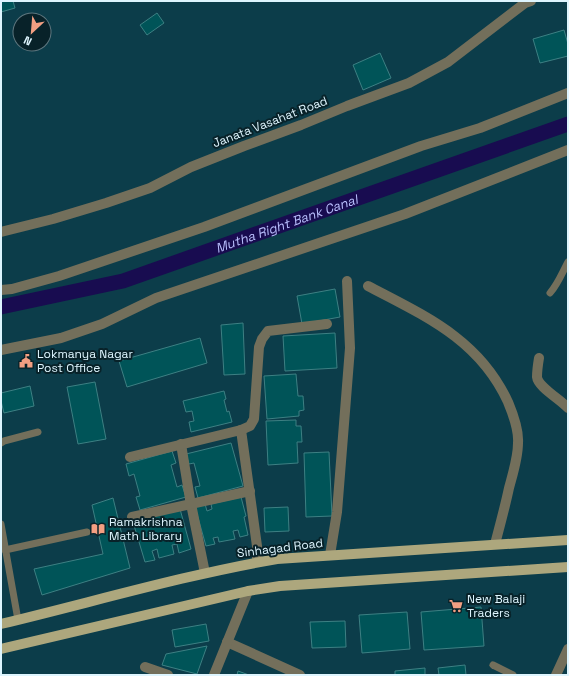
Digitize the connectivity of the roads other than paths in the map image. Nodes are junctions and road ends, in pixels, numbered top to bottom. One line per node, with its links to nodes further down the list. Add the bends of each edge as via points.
1 (531, 1): 4 (street, Janata Vasahat Road, via 448,62 409,83 191,167 150,188 60,217)
2 (568, 93): 8 (street, via 480,128 421,146 204,227 59,276)
3 (568, 150): 11 (street, via 405,214 156,298 102,324 68,336)
4 (1, 232)
5 (568, 262): 9 (lane, via 557,285)
6 (347, 281): 27 (street, via 350,348 337,512)
7 (368, 286): 25 (street, via 424,315 456,336 476,354 503,392 513,413 518,441 517,459)
8 (1, 290)
9 (550, 293)
10 (327, 324): 14 (street, via 268,331 259,346 254,419 250,426)
11 (1, 350)
12 (539, 358): 13 (street, via 539,384)
13 (568, 408)
14 (241, 430): 17 (street); 19 (street)
15 (38, 432): 16 (lane)
16 (1, 443)
17 (181, 444): 18 (street); 20 (street)
18 (130, 457)
19 (250, 491): 20 (street); 28 (street)
20 (191, 504): 21 (street); 30 (street)
21 (132, 518)
22 (1, 524): 26 (lane)
23 (86, 532): 26 (lane)
24 (568, 540): 25 (main road, Sinhagad Road)
25 (495, 544): 27 (main road, Sinhagad Road)
26 (5, 550): 32 (lane)
27 (330, 555): 28 (main road, Sinhagad Road)
28 (257, 562): 30 (main road, Sinhagad Road)
29 (568, 567): 31 (main road, via 280,586)
30 (205, 573): 32 (main road, Sinhagad Road)
31 (248, 591): 34 (street); 35 (main road)
32 (18, 620): 33 (main road, Sinhagad Road)
33 (1, 624)
34 (227, 642): 40 (street); 41 (street)
35 (1, 649)
36 (568, 649): 43 (street)
37 (493, 665): 42 (lane)
38 (145, 667): 39 (street)
39 (168, 675)
40 (214, 675)
41 (300, 675)
42 (513, 675)
43 (556, 675)

